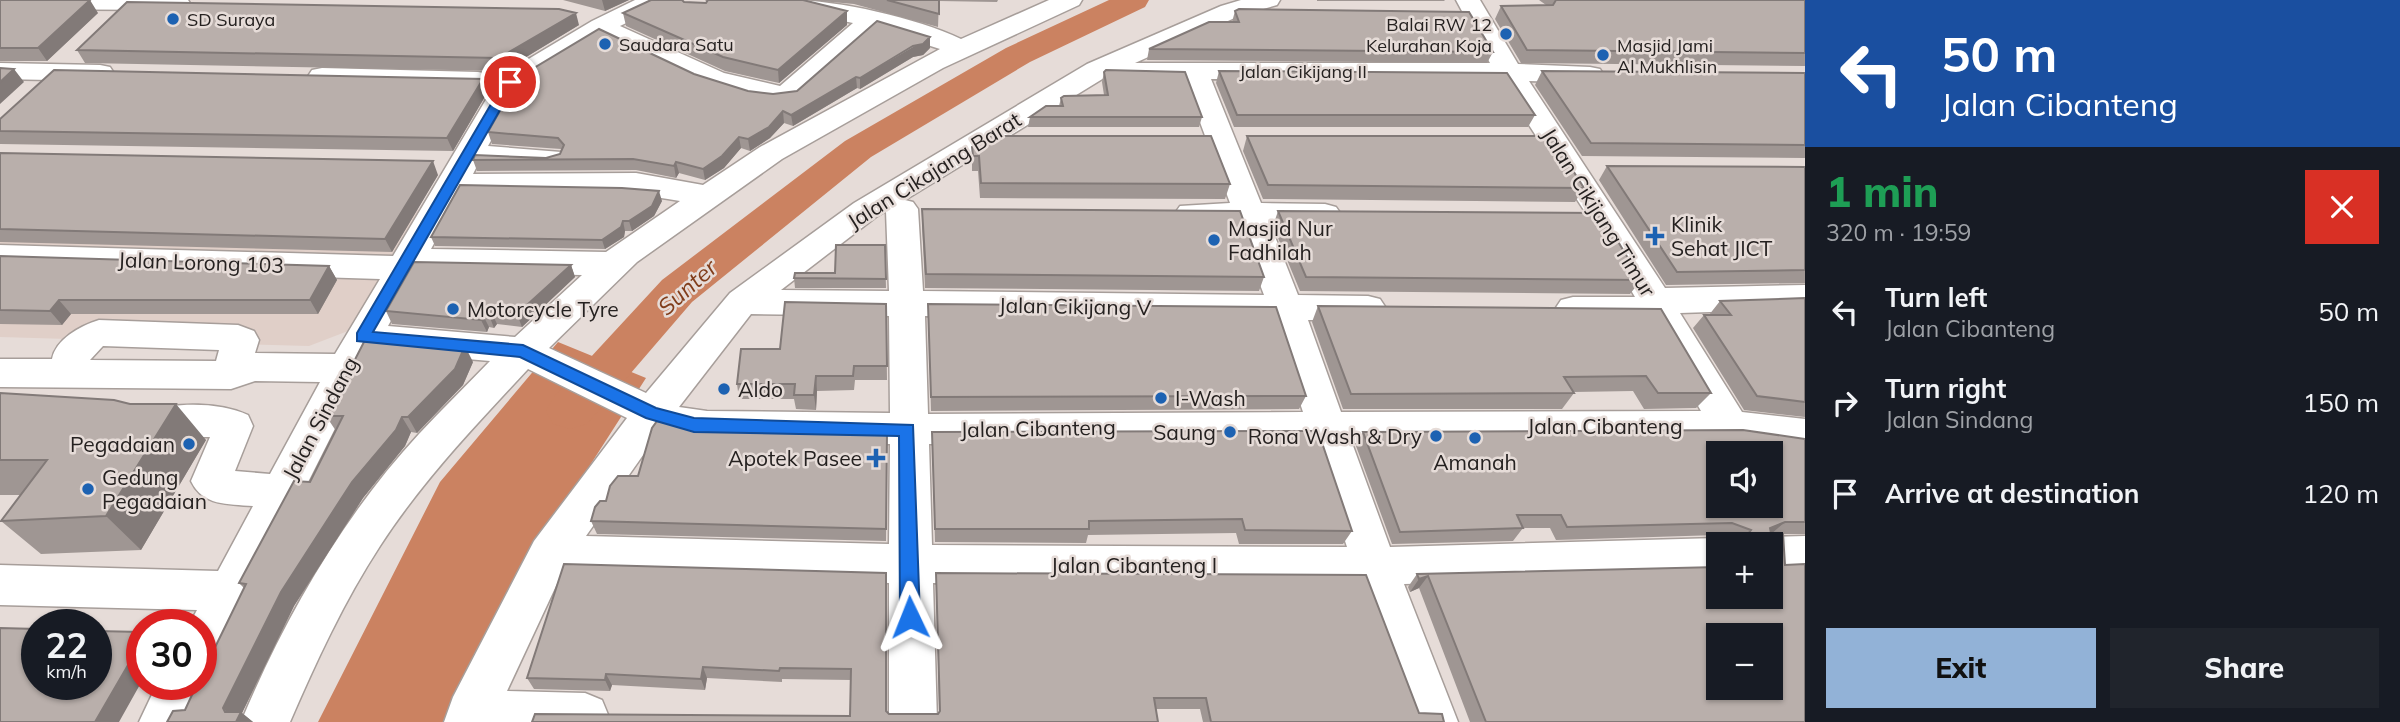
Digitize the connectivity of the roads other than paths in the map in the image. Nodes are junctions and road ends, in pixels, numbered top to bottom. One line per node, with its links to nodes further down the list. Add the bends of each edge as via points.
1 (802, 0): 9 (street)
2 (1070, 0): 12 (street)
3 (131, 1): 4 (street); 5 (street); 10 (street)
4 (0, 2)
5 (209, 4)
6 (1279, 6): 14 (street, Jalan Cikajang Barat, via 1230,11)
7 (1472, 8): 17 (street, Jalan Cikijang Timur)
8 (615, 10): 9 (street, via 694,71 786,95); 13 (street); 22 (street, Jalan Sindang)
9 (870, 22): 12 (street, via 931,35)
10 (99, 30)
11 (79, 49): 18 (street)
12 (962, 50): 30 (street, via 771,153)
13 (701, 55)
14 (1097, 70): 15 (street, Jalan Cikijang II); 25 (street, Jalan Cikajang Barat)
15 (1194, 70): 17 (street, Jalan Cikijang II); 33 (street)
16 (0, 71): 18 (street)
17 (1509, 72): 20 (street, Jalan Cikijang II); 28 (street, Jalan Cikijang Timur, via 1539,138)
18 (53, 73): 19 (street); 23 (street)
19 (130, 74)
20 (1616, 75)
21 (294, 76): 22 (street)
22 (510, 82): 27 (street, Jalan Sindang)
23 (29, 97)
24 (1040, 138): 25 (street)
25 (984, 139): 31 (street, Jalan Cikajang Barat)
26 (550, 158): 27 (street)
27 (455, 166): 30 (street, via 499,186 620,182); 38 (street, Jalan Sindang)
28 (1573, 168): 29 (street); 36 (street, Jalan Cikijang Timur)
29 (1611, 168)
30 (708, 196): 39 (street)
31 (866, 209): 41 (street, Jalan Cikajang Barat); 42 (street, via 916,209)
32 (1165, 213): 33 (street)
33 (1248, 214): 34 (street); 44 (street)
34 (1360, 214)
35 (1570, 215): 36 (street)
36 (1603, 215): 43 (street, Jalan Cikijang Timur)
37 (0, 256): 38 (street, Jalan Lorong 103)
38 (404, 264): 39 (street, Jalan Lorong 103); 47 (street, Jalan Sindang)
39 (615, 264): 49 (street)
40 (1805, 297): 43 (street)
41 (742, 302): 42 (street, Jalan Cikijang V); 52 (street, Jalan Cikajang Barat)
42 (908, 303): 44 (street, Jalan Cikijang V); 56 (street)
43 (1657, 305): 46 (street); 55 (street, Jalan Cikijang Timur)
44 (1286, 308): 45 (street, Jalan Cikijang V); 54 (street)
45 (1394, 308)
46 (1543, 309)
47 (354, 353): 49 (street, Jalan Cibanteng); 50 (street, Jalan Cibanteng); 58 (street, Jalan Sindang)
48 (0, 354): 50 (street)
49 (531, 356): 52 (street, Jalan Cibanteng); 72 (street, via 432,446 365,533 305,636)
50 (244, 363): 51 (street, via 231,374)
51 (0, 373)
52 (646, 410): 56 (street, Jalan Cibanteng, via 681,423 707,426); 59 (street, Jalan Cikajang Barat)
53 (161, 422): 58 (street, via 226,422 234,426 211,481 216,486)
54 (1325, 425): 55 (street, Jalan Cibanteng); 56 (street, Jalan Cibanteng); 64 (street)
55 (1730, 426): 57 (street, Jalan Cibanteng)
56 (907, 429): 63 (street)
57 (1805, 435)
58 (282, 492): 66 (street, Jalan Sindang)
59 (549, 554): 63 (street, Jalan Cibanteng I); 69 (street, Jalan Cikajang Barat)
60 (1805, 555): 61 (street)
61 (1783, 556)
62 (1706, 557): 64 (street, Jalan Cibanteng I)
63 (908, 564): 64 (street, Jalan Cibanteng I); 73 (street)
64 (1375, 566): 74 (street)
65 (0, 585): 66 (street)
66 (230, 592): 67 (street, Jalan Sindang)
67 (217, 617)
68 (175, 700): 71 (street)
69 (469, 718): 70 (street)
70 (633, 719)
71 (163, 722)
72 (265, 722)
73 (913, 722)
74 (1434, 722)

